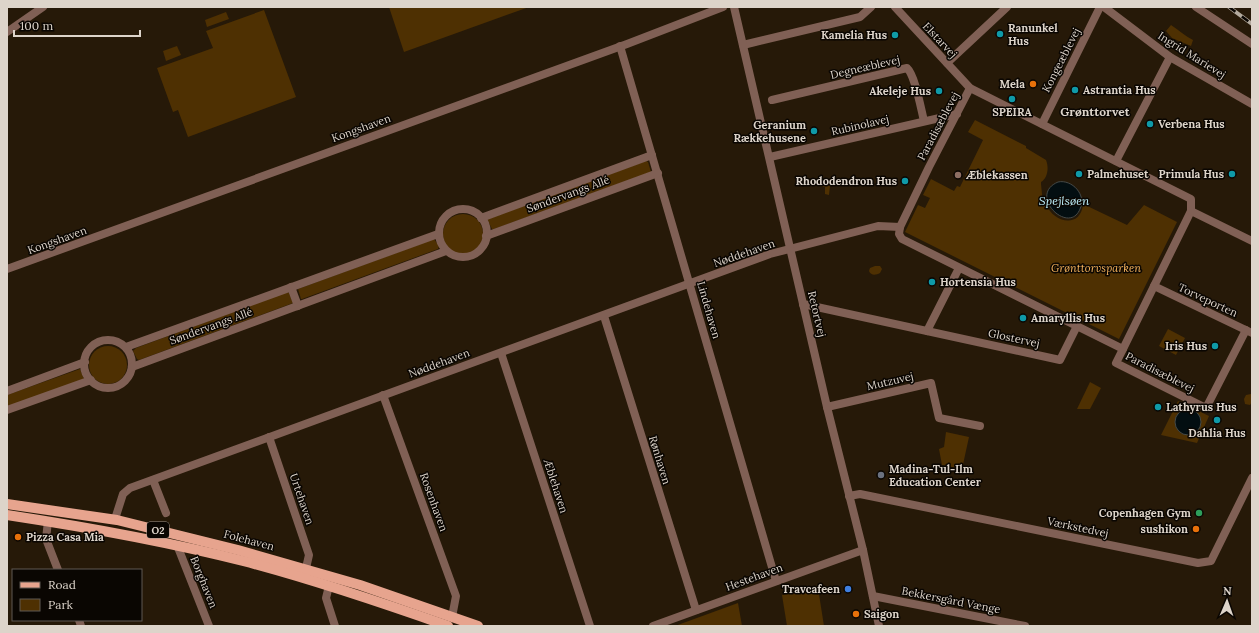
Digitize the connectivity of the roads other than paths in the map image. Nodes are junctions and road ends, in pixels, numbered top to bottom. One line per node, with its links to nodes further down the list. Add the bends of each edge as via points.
1 (43, 7): 10 (street)
2 (723, 7): 13 (street, Kongshaven)
3 (734, 7): 12 (street, Retortvej)
4 (871, 7): 12 (street, via 860,17)
5 (895, 7): 15 (street, Elstarvej)
6 (1007, 7): 15 (street)
7 (1100, 7): 21 (street, Kongeæblevej)
8 (1104, 7): 14 (street, Ingrid Marievej)
9 (1196, 7): 11 (street)
10 (7, 32)
11 (1252, 44)
12 (743, 45): 23 (street, Retortvej)
13 (620, 46): 22 (street, Lindehaven); 35 (street, Kongshaven)
14 (1170, 57): 18 (street, Ingrid Marievej); 24 (street)
15 (947, 63): 16 (street, Elstarvej)
16 (970, 88): 19 (street, Paradisæblevej); 21 (street, Paradisæblevej)
17 (772, 100): 20 (street, Degneæblevej, via 907,68 915,85)
18 (1252, 104)
19 (956, 114): 20 (street, Rubinolavej); 28 (street, Paradisæblevej)
20 (924, 121): 23 (street, Rubinolavej)
21 (1042, 124): 24 (street, Paradisæblevej)
22 (652, 155): 25 (street, Lindehaven); 27 (street, Søndervangs Allé)
23 (770, 157): 32 (street, Retortvej)
24 (1116, 161): 26 (street, Paradisæblevej, via 1191,198)
25 (658, 173): 30 (street, Søndervangs Allé); 36 (street, Lindehaven)
26 (1191, 211): 31 (street); 37 (street, Paradisæblevej)
27 (481, 218): 29 (street, via 469,210 455,210 443,219); 30 (street, via 485,223)
28 (900, 227): 32 (street, Nøddehaven, via 878,226); 34 (street, Paradisæblevej, via 899,234 902,240)
29 (438, 234): 33 (street); 38 (street, Søndervangs Allé)
30 (486, 236): 33 (street, via 481,249 469,256 461,257)
31 (1252, 241)
32 (790, 249): 36 (street, Nøddehaven); 39 (street, Retortvej)
33 (446, 251): 40 (street, Søndervangs Allé)
34 (959, 268): 42 (street, Paradisæblevej); 43 (street)
35 (7, 269)
36 (690, 284): 41 (street, Nøddehaven); 69 (street, Lindehaven)
37 (1154, 286): 44 (street, Torveporten); 46 (street, Paradisæblevej)
38 (292, 287): 40 (street); 45 (street, Søndervangs Allé)
39 (803, 304): 43 (street, Glostervej); 53 (street, Retortvej)
40 (298, 306): 49 (street, Søndervangs Allé)
41 (604, 316): 47 (street, Nøddehaven); 72 (street, Rønhaven)
42 (1077, 326): 43 (street, Glostervej, via 1060,360); 46 (street, Paradisæblevej)
43 (927, 331)
44 (1249, 332): 46 (street, Paradisæblevej, via 1206,408 1116,363)
45 (126, 347): 48 (street, via 113,340 99,342 87,354); 49 (street, via 130,353)
46 (1122, 349)
47 (501, 352): 52 (street, Nøddehaven); 78 (street, Æblehaven)
48 (85, 362): 50 (street); 51 (street)
49 (132, 367): 50 (street, via 127,378 117,386 100,386)
50 (91, 380): 54 (street)
51 (7, 391)
52 (383, 395): 56 (street, Nøddehaven); 74 (street, Rosenhaven, via 456,596)
53 (827, 407): 55 (street, Mutzuvej, via 930,383 939,418); 59 (street, Retortvej)
54 (7, 410)
55 (980, 426)
56 (269, 436): 58 (street, Nøddehaven); 67 (street, Urtehaven, via 309,555)
57 (1252, 478): 59 (street, Værkstedvej, via 1211,561 1198,563 860,494)
58 (153, 480): 61 (street); 63 (street, Nøddehaven, via 126,491)
59 (849, 496): 66 (street, Retortvej)
60 (7, 504): 63 (main road, Folehaven / O2)
61 (166, 513)
62 (7, 515): 64 (main road, Folehaven / O2)
63 (115, 519): 67 (main road, Folehaven / O2)
64 (48, 521): 65 (main road, Folehaven / O2); 68 (street, via 46,539)
65 (178, 545): 70 (main road, Folehaven / O2); 75 (street, Borghaven)
66 (863, 550): 69 (street, Hestehaven); 71 (street, Retortvej)
67 (306, 568): 74 (main road, Folehaven / O2, via 360,585)
68 (58, 569)
69 (776, 581): 72 (street, Hestehaven)
70 (329, 586): 74 (main road, Folehaven / O2); 76 (street, via 326,598)
71 (873, 596): 73 (street, Bekkersgård Vænge); 80 (street, Retortvej)
72 (696, 610): 79 (street, Hestehaven)
73 (982, 617): 81 (street); 82 (street, Bekkersgård Vænge)
74 (450, 621): 77 (main road, Folehaven / O2)
75 (209, 626)
76 (335, 626)
77 (478, 626)
78 (590, 626)
79 (653, 626)
80 (879, 626)
81 (980, 626)
82 (1025, 626)

